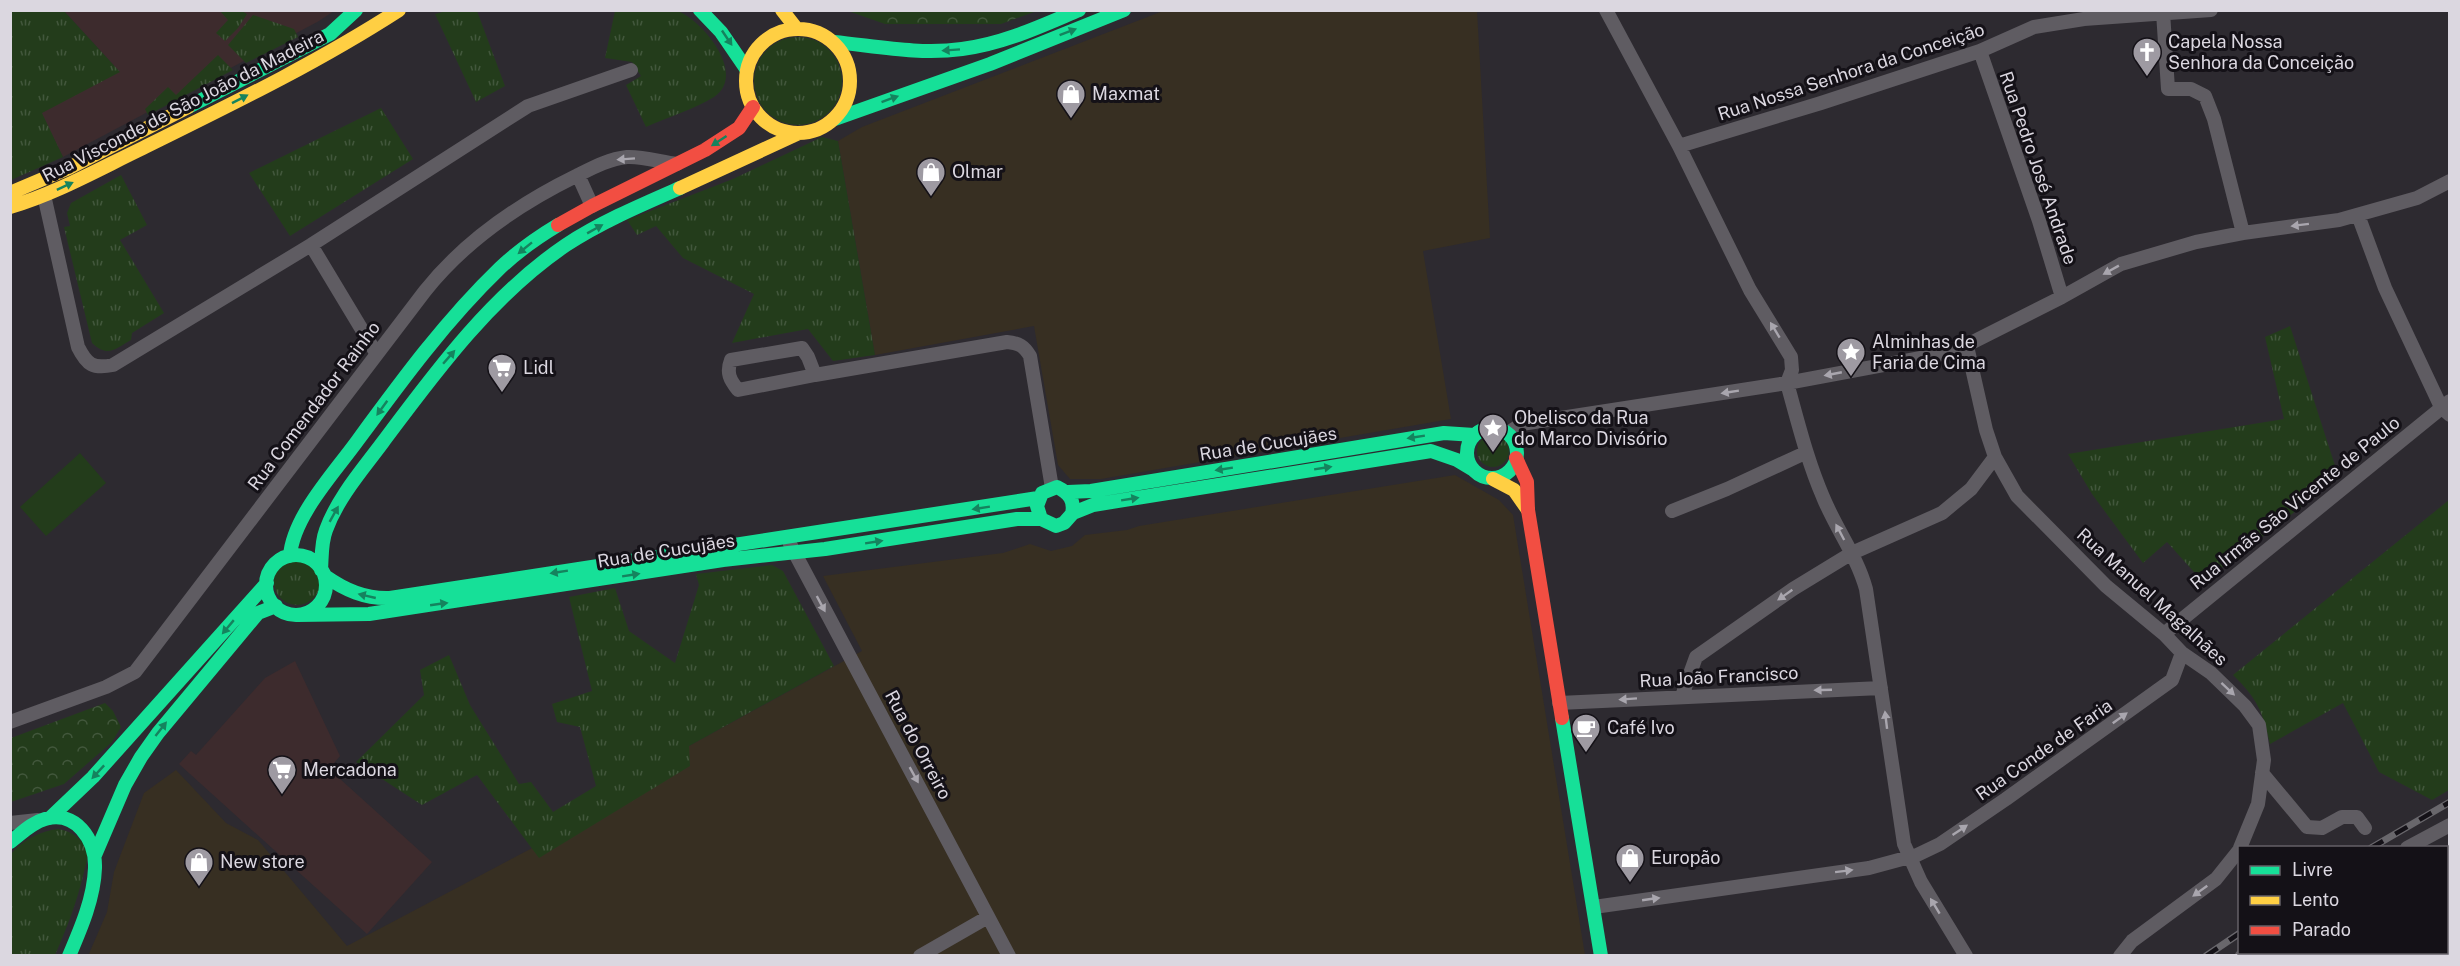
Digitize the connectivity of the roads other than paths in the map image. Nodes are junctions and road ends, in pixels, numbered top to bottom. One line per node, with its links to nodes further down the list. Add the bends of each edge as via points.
1 (356, 10): 23 (main road, Rua Visconde de São João da Madeira, via 330,34 69,168)
2 (399, 10): 24 (main road, Rua Visconde de São João da Madeira, one-way to 2, via 333,52)
3 (700, 10): 15 (main road, one-way to 15, via 729,39)
4 (782, 10): 11 (main road)
5 (1079, 10): 12 (main road, one-way to 12, via 1008,38 964,49 930,52)
6 (1124, 10): 17 (main road, one-way to 6, via 990,64)
7 (1605, 10): 19 (street)
8 (2211, 10): 10 (street, Rua Nossa Senhora da Conceição)
9 (2144, 12): 10 (street, Rua Nossa Senhora da Conceição); 13 (street, Rua Nossa Senhora da Conceição, via 2034,27)
10 (2163, 12): 28 (street, via 2169,89 2191,89 2205,96)
11 (796, 28): 12 (main road, via 813,30); 15 (main road, via 764,41)
12 (834, 42): 17 (main road, via 845,56 850,72 845,105)
13 (1980, 51): 19 (street, Rua Nossa Senhora da Conceição); 30 (street, Rua Pedro José Andrade)
14 (631, 70): 29 (street, via 528,106)
15 (747, 70): 16 (main road, via 748,96)
16 (753, 107): 18 (main road, via 772,126); 20 (main road, one-way to 20, via 739,128)
17 (835, 119): 18 (main road, via 821,129)
18 (797, 134): 54 (main road, one-way to 18, via 322,542 348,489 428,382 520,281 566,245 616,217)
19 (1679, 146): 34 (street, one-way to 19, via 1791,357 1750,290)
20 (677, 164): 21 (street, Rua Comendador Rainho, one-way to 21, via 628,157 605,162); 25 (main road)
21 (578, 175): 25 (street); 32 (street, Rua Comendador Rainho, via 491,228 438,274)
22 (2450, 181): 27 (street, via 2417,198)
23 (10, 193)
24 (44, 195): 26 (main road, Rua Visconde de São João da Madeira); 29 (street, via 78,347 85,360 99,368 113,365)
25 (592, 206): 53 (main road, one-way to 53, via 543,234 501,267 448,323 310,505 291,543)
26 (10, 207)
27 (2358, 215): 28 (street, one-way to 28); 35 (street, via 2385,288)
28 (2243, 232): 30 (street, one-way to 30, via 2121,264)
29 (311, 245): 32 (street)
30 (2062, 297): 31 (street)
31 (1967, 346): 34 (street, one-way to 34, via 1953,352); 39 (street, Rua Manuel Magalhães)
32 (376, 353): 63 (street, Rua Comendador Rainho, via 135,672 106,687)
33 (815, 375): 33 (street, via 802,348 731,360 728,369 738,390); 43 (street, via 1017,343 1030,356)
34 (1787, 383): 36 (street, one-way to 36, via 1522,424); 38 (street)
35 (2447, 408): 58 (street, Rua Irmãs São Vicente de Paulo)
36 (1508, 434): 37 (main road, via 1492,428); 40 (main road, via 1515,444)
37 (1474, 435): 41 (main road, via 1466,454); 44 (main road, Rua de Cucujães, one-way to 44, via 1444,432)
38 (1805, 453): 47 (street); 52 (street, one-way to 38)
39 (1995, 457): 52 (street, via 1971,489 1942,513); 58 (street, Rua Manuel Magalhães, via 2017,496 2106,586)
40 (1516, 458): 42 (main road, via 1509,472); 46 (main road, via 1527,476)
41 (1472, 469): 42 (main road); 48 (main road, Rua de Cucujães, one-way to 41, via 1094,505 1431,450)
42 (1493, 479): 46 (main road, via 1514,490)
43 (1052, 488): 44 (main road, Rua de Cucujães); 45 (main road, Rua de Cucujães)
44 (1068, 492): 48 (main road, via 1074,502)
45 (1038, 498): 49 (main road, via 1036,509); 50 (main road, Rua de Cucujães, one-way to 50)
46 (1528, 510): 62 (main road)
47 (1672, 511)
48 (1073, 513): 49 (main road, Rua de Cucujães, via 1062,525 1050,525)
49 (1041, 519): 51 (main road, Rua de Cucujães, one-way to 49, via 1017,519)
50 (786, 538): 51 (street, Rua do Orreiro); 54 (main road, Rua de Cucujães, one-way to 54, via 380,599 340,586)
51 (795, 552): 57 (main road, Rua de Cucujães, one-way to 51, via 369,614); 76 (street, Rua do Orreiro, one-way to 76)
52 (1852, 553): 60 (street, via 1866,589); 61 (street, one-way to 61, via 1696,657)
53 (290, 556): 54 (main road, via 308,558); 55 (main road, via 273,567)
54 (323, 573): 57 (main road, via 326,591 320,603 310,612)
55 (267, 583): 56 (main road, via 267,592); 65 (main road, one-way to 65, via 93,777)
56 (276, 606): 57 (main road); 73 (main road, one-way to 56, via 125,785 158,733 258,613)
57 (297, 615)
58 (2164, 634): 59 (street, Rua Manuel Magalhães)
59 (2182, 653): 64 (street, Rua Manuel Magalhães, one-way to 64, via 2211,673 2259,725); 74 (street, Rua Conde de Faria, one-way to 59, via 1940,844 2172,680)
60 (1881, 688): 61 (street, Rua João Francisco, one-way to 61); 74 (street, one-way to 60, via 1899,815)
61 (1682, 696): 62 (street, Rua João Francisco, one-way to 62)
62 (1559, 703): 75 (main road)
63 (10, 722)
64 (2262, 773): 68 (street, via 2307,827 2322,828 2342,817 2357,817); 70 (street, Rua Manuel Magalhães, via 2258,804)
65 (47, 818): 66 (street); 69 (main road); 73 (main road, via 67,819 82,829)
66 (10, 823)
67 (2450, 825): 71 (street)
68 (2366, 828)
69 (10, 842)
70 (2241, 846)
71 (2411, 846)
72 (2238, 851): 82 (street, Rua Manuel Magalhães, one-way to 82, via 2216,879 2132,941)
73 (95, 855): 77 (main road, via 92,889)
74 (1909, 857): 75 (street, Rua Conde de Faria, one-way to 74, via 1869,868); 81 (street, one-way to 74)
75 (1593, 907): 80 (main road)
76 (988, 917): 78 (street); 79 (street, Rua do Orreiro)
77 (69, 956)
78 (921, 956)
79 (1009, 956)
80 (1601, 956)
81 (1966, 956)
82 (2121, 956)

